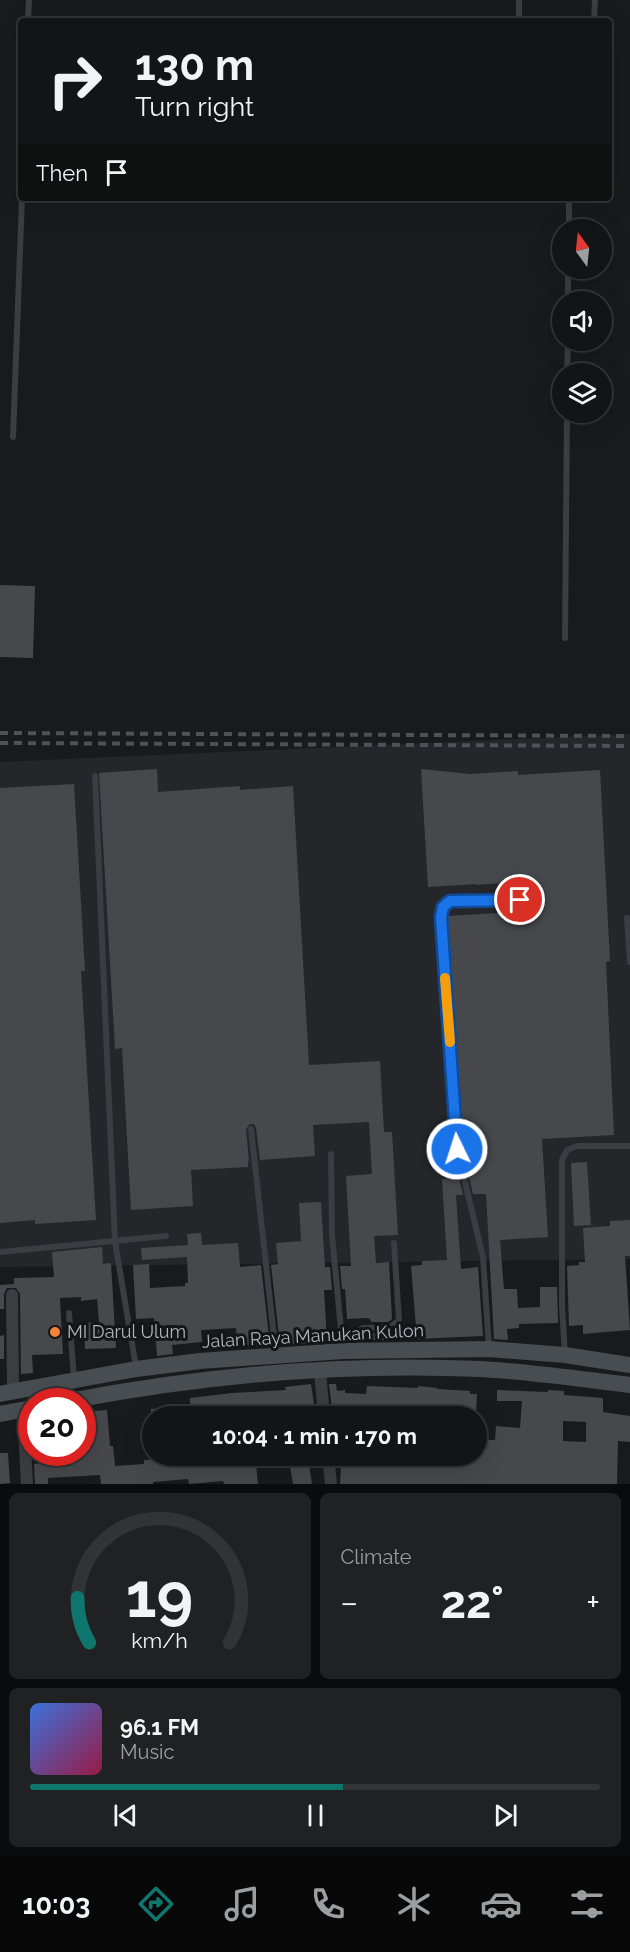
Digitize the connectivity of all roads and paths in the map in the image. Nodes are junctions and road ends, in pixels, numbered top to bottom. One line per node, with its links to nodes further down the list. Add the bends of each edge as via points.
1 (29, 0): 4 (lane)
2 (519, 0): 5 (lane)
3 (595, 0): 6 (lane)
4 (28, 18)
5 (519, 18)
6 (594, 18)
7 (22, 201): 11 (lane)
8 (569, 201): 9 (lane)
9 (568, 219)
10 (567, 423): 12 (lane)
11 (13, 437)
12 (565, 638)
13 (95, 776): 21 (lane)
14 (520, 900): 26 (lane, via 450,901 443,907 441,917 457,1149 483,1257)
15 (627, 918): 16 (lane)
16 (630, 962)
17 (251, 1129): 29 (lane)
18 (630, 1146): 30 (lane, via 577,1146 567,1150 562,1160)
19 (331, 1154): 27 (lane, via 332,1235)
20 (165, 1236): 21 (lane)
21 (115, 1242): 23 (lane); 32 (lane)
22 (394, 1243): 28 (lane, via 399,1320 390,1327 359,1330)
23 (0, 1252)
24 (12, 1295): 37 (street)
25 (69, 1313): 34 (lane)
26 (489, 1349): 28 (main road, Jalan Raya Manukan Kulon); 30 (main road, Jalan Raya Manukan Kulon)
27 (343, 1351): 28 (main road, Jalan Raya Manukan Kulon); 29 (main road, Jalan Raya Manukan Kulon)
28 (362, 1351)
29 (276, 1355): 32 (main road, Jalan Raya Manukan Kulon)
30 (565, 1355): 31 (main road, Jalan Raya Manukan Kulon)
31 (630, 1365)
32 (136, 1368): 34 (main road, Jalan Raya Manukan Kulon)
33 (320, 1371): 35 (main road, Jalan Raya Manukan Kulon, via 479,1369); 38 (main road, Jalan Raya Manukan Kulon, via 196,1380); 39 (street)
34 (74, 1380): 36 (main road); 37 (main road, Jalan Raya Manukan Kulon)
35 (630, 1385)
36 (74, 1388)
37 (6, 1392)
38 (96, 1396)
39 (323, 1406)
40 (18, 1411): 41 (main road)
41 (0, 1414)
42 (27, 1466): 44 (street)
43 (329, 1466): 45 (street)
44 (27, 1484)
45 (331, 1484)

